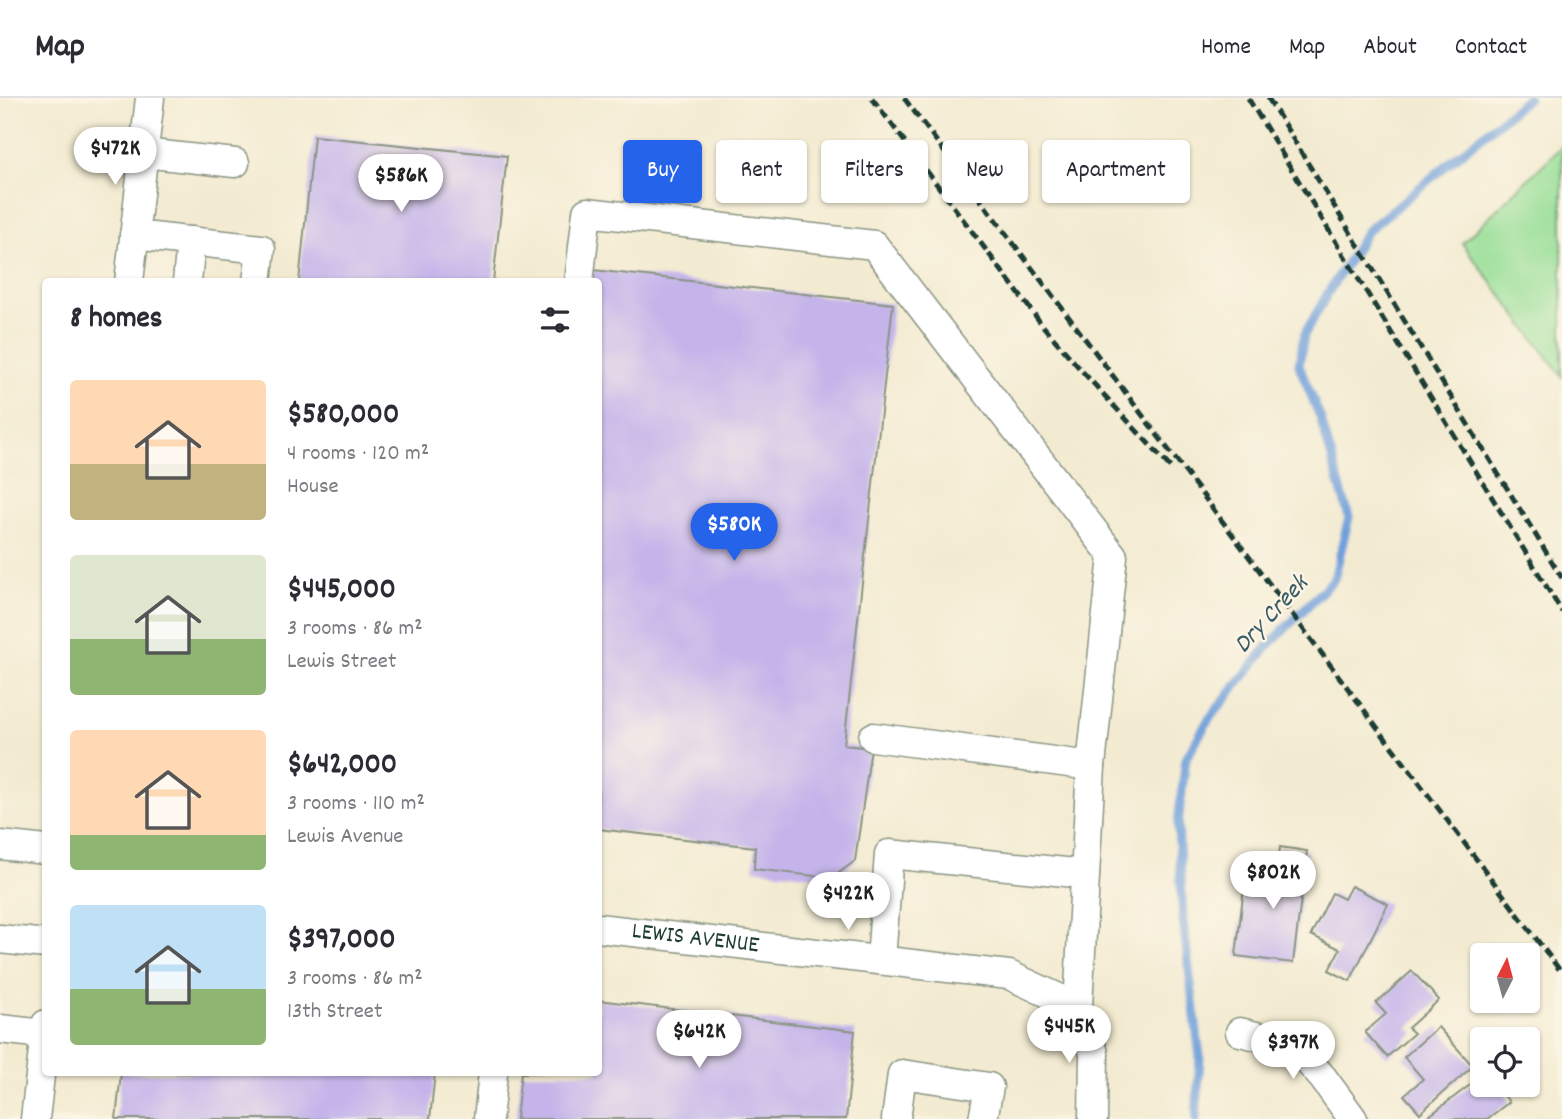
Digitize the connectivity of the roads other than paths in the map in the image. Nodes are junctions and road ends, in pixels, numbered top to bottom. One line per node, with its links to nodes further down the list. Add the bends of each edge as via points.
1 (150, 98): 2 (street)
2 (144, 153): 3 (street); 4 (street)
3 (235, 163)
4 (134, 235): 5 (street); 6 (street)
5 (191, 241): 7 (street); 8 (street, via 261,249)
6 (129, 278)
7 (187, 278)
8 (257, 278)
9 (579, 278): 11 (street, via 587,212 874,245 1113,556)
10 (873, 737): 11 (street)
11 (1091, 766): 14 (street)
12 (0, 845): 13 (street)
13 (42, 850)
14 (1085, 874): 18 (street, via 889,855); 19 (street)
15 (602, 928): 18 (street, LEWIS AVENUE)
16 (0, 939): 17 (street)
17 (42, 944)
18 (881, 960): 19 (street, LEWIS AVENUE, via 1009,975)
19 (1078, 1007): 29 (street, via 1094,1053)
20 (0, 1029): 21 (street)
21 (42, 1029)
22 (1240, 1032): 30 (street, via 1294,1045)
23 (42, 1056): 25 (street)
24 (493, 1076): 26 (street)
25 (35, 1119)
26 (488, 1119)
27 (896, 1119): 28 (street, via 902,1074 989,1087)
28 (983, 1119)
29 (1093, 1119)
30 (1353, 1119)

